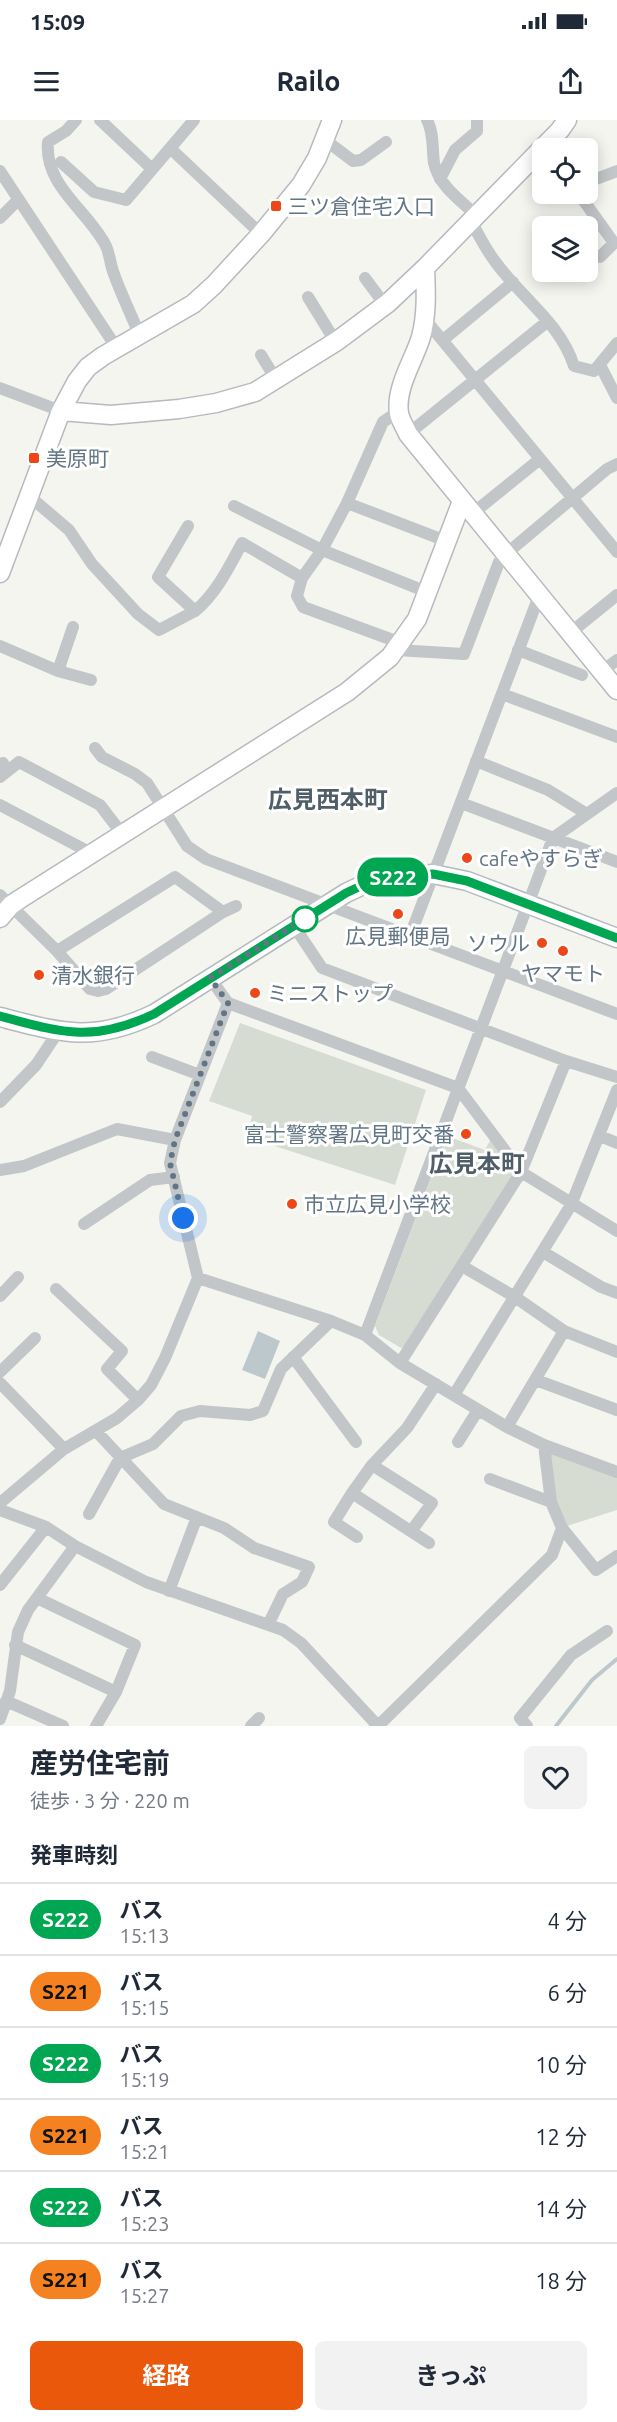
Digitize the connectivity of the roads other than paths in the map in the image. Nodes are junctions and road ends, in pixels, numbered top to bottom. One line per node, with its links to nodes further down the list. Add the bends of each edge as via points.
1 (76, 120): 32 (street, via 48,142 47,157 61,188 106,245)
2 (100, 120): 14 (street)
3 (194, 120): 10 (street)
4 (332, 120): 8 (street)
5 (427, 120): 17 (street)
6 (477, 120): 17 (street, via 477,130 455,150)
7 (567, 120): 12 (street)
8 (324, 139): 9 (street, via 353,161 361,160); 23 (street, via 301,185)
9 (386, 142)
10 (170, 148): 14 (street); 23 (street)
11 (62, 162): 14 (street, via 94,192 126,200)
12 (528, 163): 13 (street); 22 (street)
13 (532, 166)
14 (152, 169)
15 (0, 171): 19 (street)
16 (617, 171): 18 (street)
17 (440, 178): 22 (street)
18 (598, 178)
19 (18, 200): 21 (street); 36 (street)
20 (586, 204): 24 (street, via 614,243)
21 (0, 218)
22 (473, 218): 25 (street); 27 (street, via 494,261)
23 (261, 234): 32 (street, via 193,304)
24 (600, 256)
25 (425, 268): 29 (street); 30 (street)
26 (365, 278): 29 (street)
27 (513, 282): 31 (street); 33 (street)
28 (308, 297): 34 (street)
29 (385, 305): 34 (street)
30 (424, 318): 33 (street); 44 (street)
31 (548, 321): 38 (street, via 568,348 574,366 594,371); 40 (street)
32 (140, 334): 36 (street)
33 (443, 340): 40 (street)
34 (335, 341): 39 (street)
35 (617, 343): 38 (street)
36 (116, 347): 43 (street, via 88,367)
37 (261, 355): 39 (street)
38 (600, 365): 42 (street)
39 (275, 378): 43 (street, via 255,392 179,409 111,415)
40 (476, 379): 45 (street); 46 (street)
41 (0, 388): 43 (street)
42 (617, 398)
43 (61, 411): 48 (street)
44 (399, 411): 45 (street); 50 (street, via 383,422)
45 (408, 434): 52 (street)
46 (540, 459): 49 (street); 52 (street)
47 (617, 464): 49 (street)
48 (28, 495): 58 (street); 63 (street, via 69,530 92,564 138,614 159,630)
49 (573, 498): 56 (street); 57 (street)
50 (347, 503): 54 (street); 55 (street)
51 (234, 506): 55 (street)
52 (467, 507): 54 (street); 57 (street)
53 (188, 526): 63 (street, via 158,577)
54 (446, 541): 60 (street)
55 (322, 550): 59 (street); 60 (street)
56 (617, 552)
57 (506, 554): 62 (street); 67 (street, via 499,562 464,654)
58 (0, 573)
59 (302, 578): 63 (street, via 242,543 220,582); 67 (street, via 297,597 303,607)
60 (427, 592): 67 (street, via 417,619)
61 (617, 594): 65 (street)
62 (539, 596): 65 (street); 68 (street)
63 (195, 611)
64 (73, 627): 70 (street)
65 (570, 633): 71 (street)
66 (0, 646): 70 (street)
67 (398, 647): 83 (street, via 347,692)
68 (518, 650): 72 (street); 75 (street)
69 (617, 660): 71 (street)
70 (58, 671): 73 (street)
71 (602, 671): 74 (street)
72 (582, 675)
73 (91, 681)
74 (617, 690)
75 (502, 694): 76 (street); 78 (street)
76 (617, 737)
77 (95, 748): 83 (street, via 108,761 147,783)
78 (476, 761): 81 (street); 84 (street, via 548,790)
79 (0, 777): 85 (street, via 19,762 100,805)
80 (617, 793): 84 (street)
81 (460, 802): 86 (street); 89 (street)
82 (0, 805): 87 (street)
83 (163, 808): 85 (street); 90 (street, via 187,846 206,859)
84 (587, 814): 86 (street)
85 (123, 835): 87 (street)
86 (553, 838): 88 (street); 91 (street)
87 (93, 854): 92 (street)
88 (617, 862)
89 (433, 874): 90 (street, via 390,877 365,884); 91 (street, via 467,881); 96 (street)
90 (329, 904): 95 (street); 96 (street)
91 (528, 904): 97 (street); 99 (street)
92 (4, 906): 98 (street)
93 (236, 906): 94 (street)
94 (223, 912): 98 (street, via 175,877); 98 (street, via 98,991 90,989)
95 (294, 926): 100 (street); 104 (street, via 322,968)
96 (410, 936): 99 (street)
97 (617, 938)
98 (57, 951)
99 (502, 971): 102 (street); 104 (street)
100 (210, 978): 101 (street); 105 (street, via 132,1024 87,1033)
101 (228, 1003): 108 (street); 110 (street)
102 (617, 1014)
103 (0, 1017): 105 (street)
104 (480, 1028): 107 (street); 110 (street)
105 (58, 1032): 112 (street, via 36,1065)
106 (152, 1057): 108 (street)
107 (566, 1061): 109 (street); 117 (street)
108 (200, 1075): 114 (street)
109 (617, 1077)
110 (458, 1088): 117 (street); 132 (street)
111 (617, 1090): 113 (street)
112 (0, 1102)
113 (600, 1136): 115 (street); 119 (street)
114 (175, 1140): 116 (street, via 117,1129 24,1166); 118 (street, via 170,1163)
115 (617, 1143)
116 (0, 1170)
117 (521, 1172): 119 (street); 123 (street)
118 (174, 1177): 120 (street, via 150,1180); 125 (street)
119 (571, 1204): 121 (street); 122 (street)
120 (84, 1224)
121 (617, 1231)
122 (543, 1252): 127 (street); 129 (street)
123 (462, 1266): 129 (street); 136 (street)
124 (18, 1277): 128 (street)
125 (198, 1278): 130 (street); 142 (street, via 165,1358)
126 (56, 1289): 142 (street, via 122,1351 107,1370)
127 (617, 1293)
128 (0, 1296)
129 (515, 1298): 131 (street); 141 (street)
130 (331, 1321): 132 (street); 135 (street)
131 (564, 1331): 134 (street); 138 (street)
132 (365, 1335): 136 (street)
133 (36, 1338): 137 (street)
134 (617, 1352)
135 (293, 1357): 147 (street); 151 (street, via 281,1369 263,1411 250,1415 200,1411 181,1416 153,1444)
136 (400, 1363): 140 (street)
137 (0, 1372)
138 (536, 1380): 144 (street); 145 (street)
139 (0, 1383): 150 (street)
140 (436, 1384): 141 (street); 152 (street, via 407,1428)
141 (454, 1395): 143 (street)
142 (138, 1400): 146 (street)
143 (478, 1410): 145 (street); 148 (street)
144 (617, 1410)
145 (507, 1427): 149 (street)
146 (96, 1431): 150 (street); 151 (street)
147 (356, 1442)
148 (458, 1442)
149 (544, 1445): 153 (street); 156 (street)
150 (64, 1449): 157 (street)
151 (120, 1458): 159 (street); 160 (street, via 164,1504)
152 (372, 1465): 155 (street); 163 (street, via 432,1503)
153 (617, 1472)
154 (490, 1479): 156 (street)
155 (351, 1493): 163 (street); 164 (street, via 334,1522)
156 (551, 1502): 162 (street)
157 (0, 1503)
158 (0, 1510): 161 (street)
159 (89, 1514)
160 (197, 1517): 169 (street); 171 (street, via 224,1528 254,1548 309,1567 302,1582 284,1594)
161 (46, 1527): 166 (street); 168 (street)
162 (562, 1528): 167 (street, via 596,1570); 179 (street, via 552,1555 540,1568)
163 (412, 1530): 165 (street)
164 (357, 1537)
165 (429, 1543)
166 (75, 1546): 169 (street); 170 (street)
167 (617, 1556)
168 (0, 1585)
169 (169, 1591): 171 (street)
170 (37, 1598): 173 (street, via 28,1610); 174 (street, via 135,1645)
171 (269, 1623): 179 (street, via 301,1643)
172 (607, 1632): 180 (street, via 571,1655 520,1718)
173 (15, 1645): 174 (street); 175 (street)
174 (116, 1692): 178 (street)
175 (6, 1701): 176 (street); 177 (street)
176 (0, 1719)
177 (63, 1726)
178 (96, 1726)
179 (378, 1726)
180 (527, 1726)

